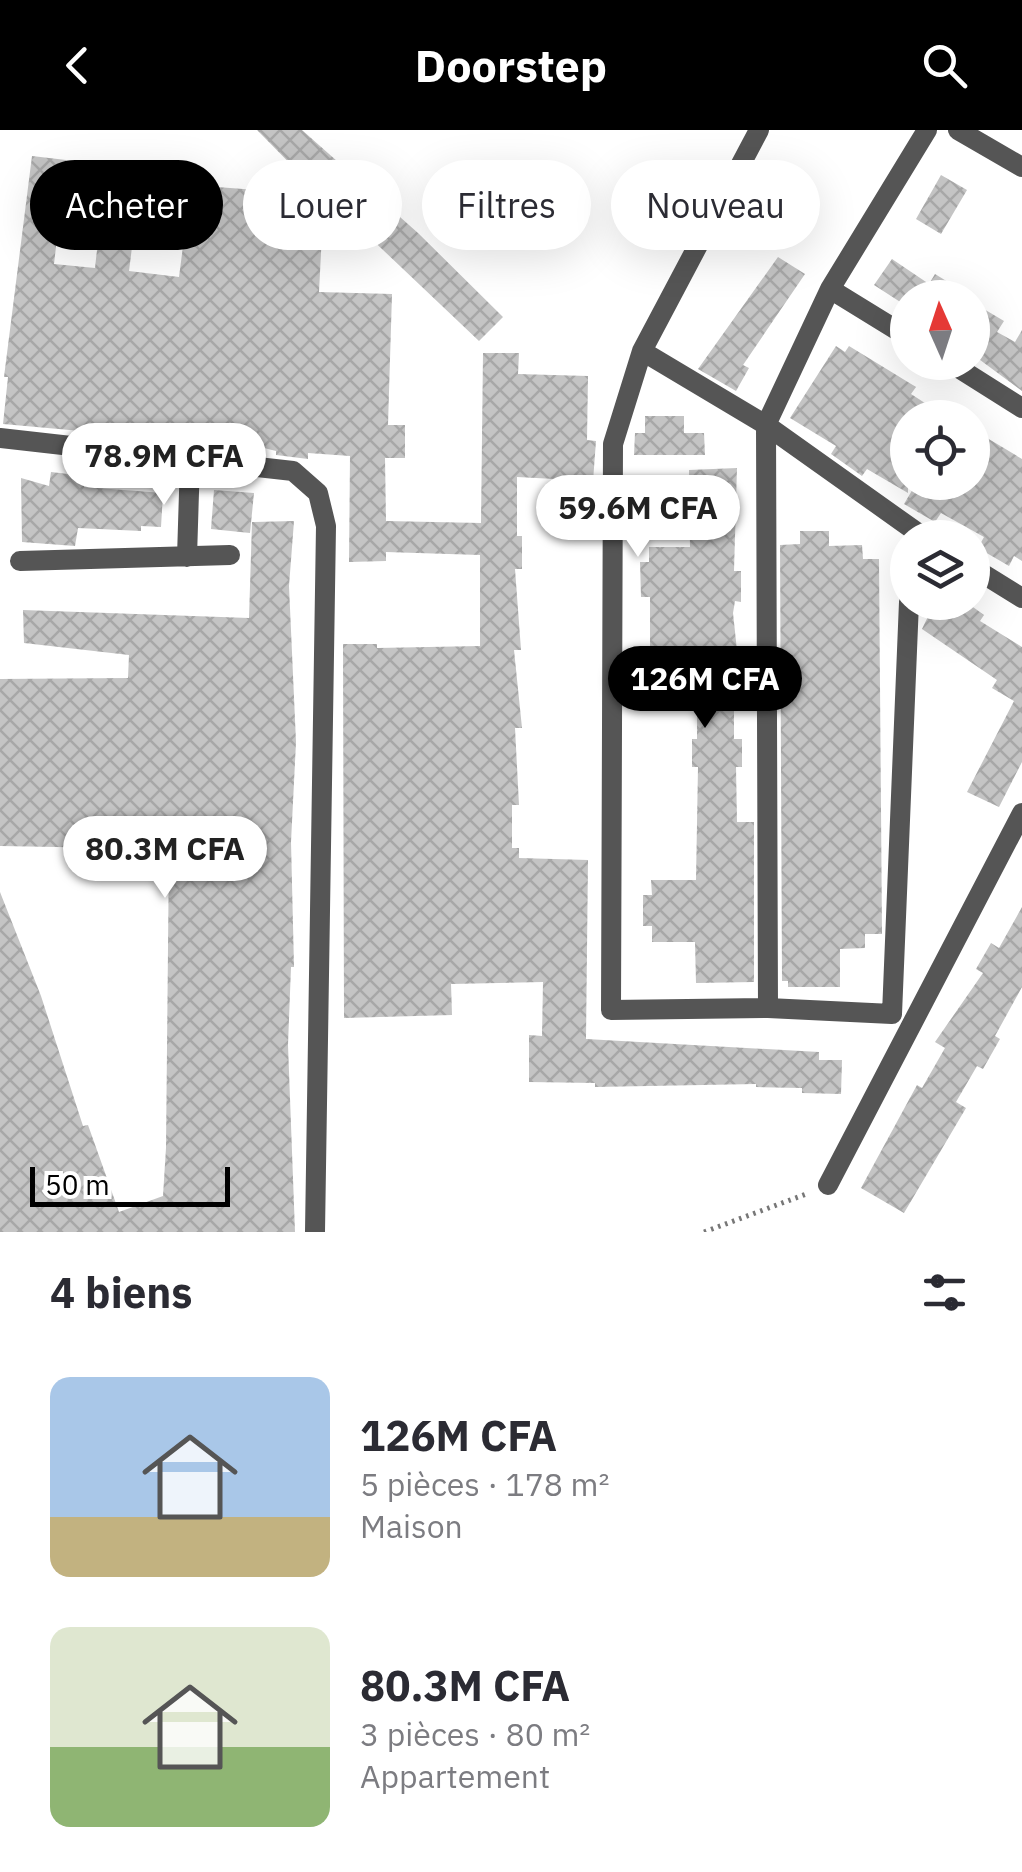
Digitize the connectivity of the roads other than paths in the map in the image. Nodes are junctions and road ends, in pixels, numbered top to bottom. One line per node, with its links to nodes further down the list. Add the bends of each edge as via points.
1 (759, 130): 7 (street)
2 (928, 130): 5 (street)
3 (958, 130): 4 (street)
4 (1022, 167)
5 (830, 289): 6 (street); 10 (street)
6 (890, 326)
7 (642, 352): 10 (street); 21 (street, via 614,444 611,1010)
8 (978, 380): 9 (street)
9 (1022, 408)
10 (766, 425): 13 (street); 21 (street)
11 (0, 438): 12 (street)
12 (190, 460): 15 (street); 23 (street, via 293,472 318,492 326,526)
13 (896, 520)
14 (230, 555): 15 (street)
15 (187, 557): 16 (street)
16 (20, 561)
17 (990, 578): 18 (street)
18 (1022, 598)
19 (908, 620): 21 (street, via 892,1014)
20 (1022, 813): 22 (street)
21 (768, 1008)
22 (828, 1186)
23 (316, 1232)

